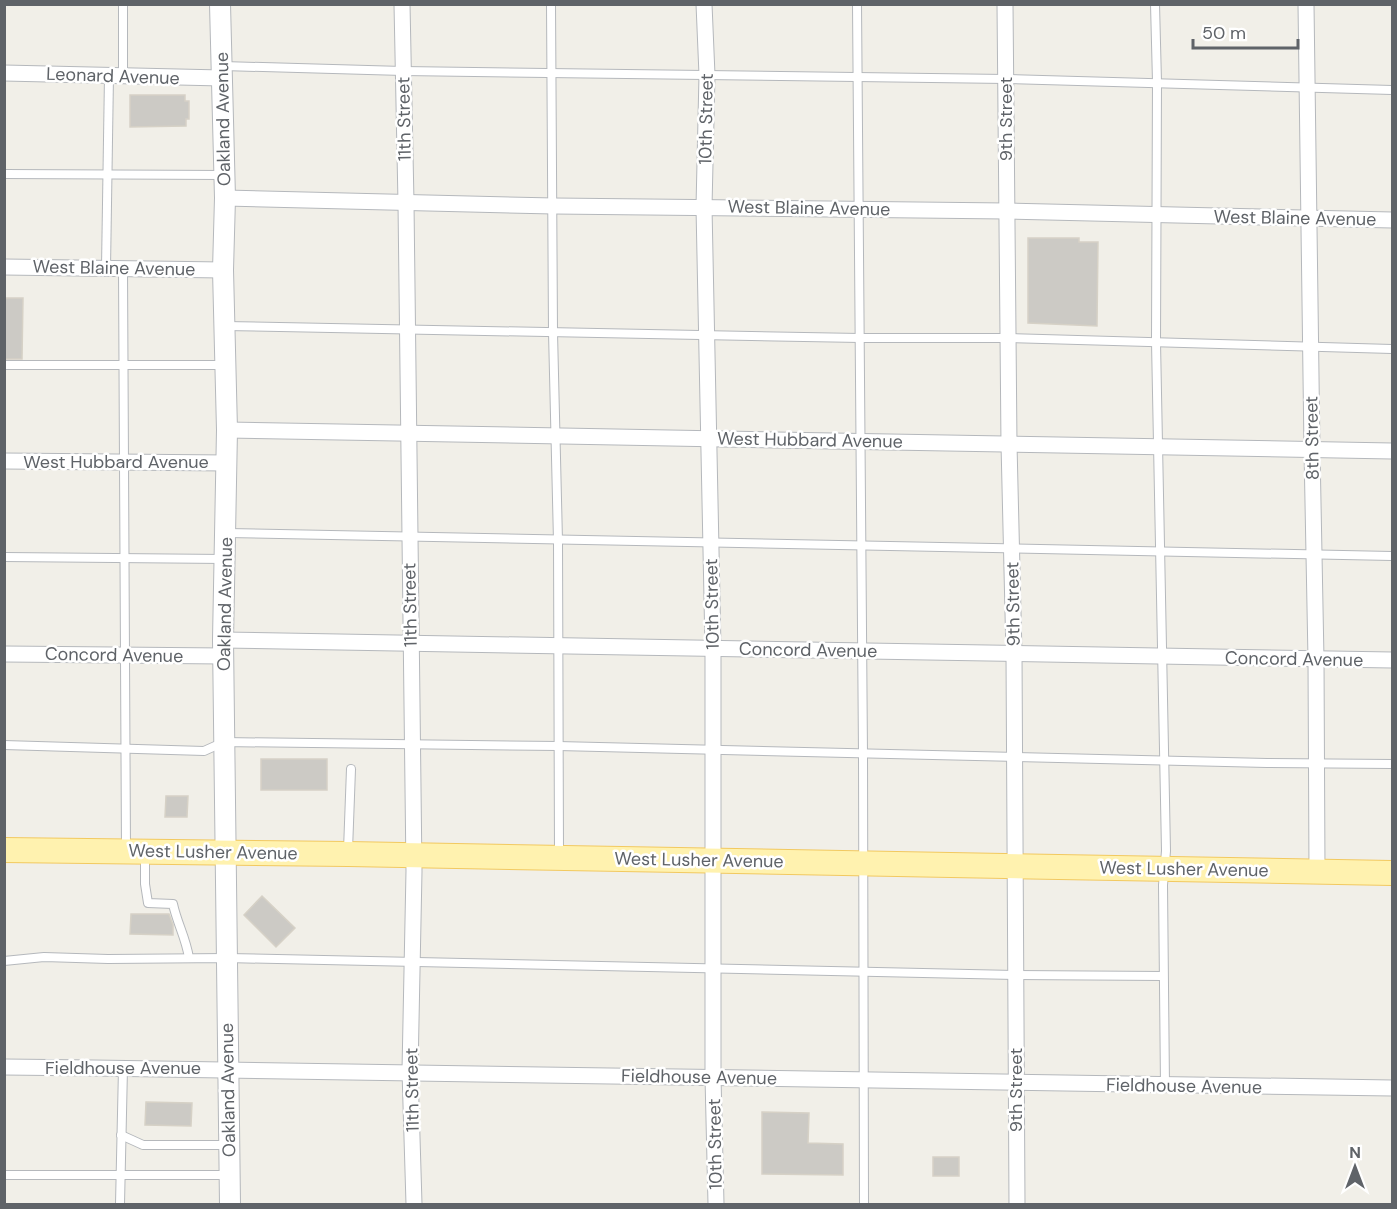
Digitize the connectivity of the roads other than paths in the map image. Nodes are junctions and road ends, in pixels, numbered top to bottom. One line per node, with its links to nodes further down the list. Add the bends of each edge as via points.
1 (123, 4): 15 (lane)
2 (220, 4): 11 (street, Oakland Avenue)
3 (402, 4): 10 (street, 11th Street)
4 (551, 4): 13 (lane)
5 (704, 4): 14 (street, 10th Street)
6 (857, 4): 16 (lane)
7 (1005, 4): 17 (street, 9th Street)
8 (1155, 4): 18 (lane)
9 (1306, 4): 19 (street, 8th Street)
10 (403, 70): 11 (lane); 13 (lane); 25 (street, 11th Street)
11 (222, 72): 15 (street, Leonard Avenue); 23 (street, Oakland Avenue)
12 (4, 73): 15 (street, Leonard Avenue)
13 (551, 73): 14 (lane); 26 (lane)
14 (706, 75): 16 (lane); 27 (street, 10th Street)
15 (116, 76): 22 (lane)
16 (858, 77): 17 (lane); 28 (lane)
17 (1006, 79): 18 (lane); 29 (street, 9th Street)
18 (1157, 82): 19 (lane); 30 (lane)
19 (1308, 88): 20 (lane); 31 (street, 8th Street)
20 (1392, 90)
21 (4, 174): 22 (lane)
22 (108, 175): 23 (lane); 34 (lane)
23 (224, 176): 24 (street, Oakland Avenue)
24 (225, 198): 25 (street, West Blaine Avenue); 36 (street, Oakland Avenue)
25 (406, 203): 26 (street, West Blaine Avenue); 38 (street, 11th Street)
26 (554, 206): 27 (street, West Blaine Avenue); 39 (lane)
27 (704, 207): 28 (street, West Blaine Avenue); 40 (street, 10th Street)
28 (859, 209): 29 (street, West Blaine Avenue); 41 (lane)
29 (1006, 211): 30 (street, West Blaine Avenue); 42 (street, 9th Street)
30 (1156, 215): 31 (street, West Blaine Avenue); 43 (lane)
31 (1308, 218): 32 (street, West Blaine Avenue); 44 (street, 8th Street)
32 (1392, 220)
33 (4, 267): 34 (street, West Blaine Avenue)
34 (106, 268): 35 (street, West Blaine Avenue)
35 (123, 268): 36 (street, West Blaine Avenue); 47 (lane)
36 (223, 270): 37 (street, Oakland Avenue)
37 (224, 326): 38 (lane); 48 (street, Oakland Avenue)
38 (408, 328): 39 (lane); 50 (street, 11th Street)
39 (553, 332): 40 (lane); 51 (lane)
40 (707, 334): 41 (lane); 52 (street, 10th Street)
41 (860, 338): 42 (lane); 53 (lane)
42 (1007, 338): 43 (lane); 54 (street, 9th Street)
43 (1156, 342): 44 (lane); 55 (lane)
44 (1310, 346): 45 (lane); 56 (street, 8th Street)
45 (1392, 349)
46 (4, 364): 47 (lane)
47 (123, 365): 48 (lane); 59 (lane)
48 (225, 365): 49 (street, Oakland Avenue)
49 (227, 430): 50 (street, West Hubbard Avenue); 60 (street, Oakland Avenue)
50 (409, 433): 51 (street, West Hubbard Avenue); 62 (street, 11th Street)
51 (555, 436): 52 (street, West Hubbard Avenue); 63 (lane)
52 (709, 439): 53 (street, West Hubbard Avenue); 64 (street, 10th Street)
53 (860, 441): 54 (street, West Hubbard Avenue); 65 (lane)
54 (1009, 444): 55 (street, West Hubbard Avenue); 66 (street, 9th Street)
55 (1158, 447): 56 (street, West Hubbard Avenue); 67 (lane)
56 (1311, 450): 57 (street, West Hubbard Avenue); 68 (street, 8th Street)
57 (1392, 451)
58 (4, 461): 59 (street, West Hubbard Avenue)
59 (124, 462): 60 (street, West Hubbard Avenue); 71 (lane)
60 (227, 463): 61 (street, Oakland Avenue)
61 (226, 533): 62 (lane); 72 (street, Oakland Avenue)
62 (410, 538): 63 (lane); 73 (street, 11th Street)
63 (558, 541): 64 (lane); 74 (lane)
64 (711, 542): 65 (lane); 76 (street, 10th Street)
65 (861, 545): 66 (lane); 77 (lane)
66 (1012, 548): 67 (lane); 79 (street, 9th Street)
67 (1161, 552): 68 (lane); 81 (lane)
68 (1314, 555): 69 (lane); 82 (street, 8th Street)
69 (1392, 556)
70 (4, 557): 71 (lane)
71 (124, 558): 72 (lane); 80 (lane)
72 (225, 559): 75 (street, Oakland Avenue)
73 (411, 643): 74 (street, Concord Avenue); 75 (street, Concord Avenue); 85 (street, 11th Street)
74 (559, 646): 76 (street, Concord Avenue); 87 (lane)
75 (224, 648): 80 (street, Concord Avenue); 84 (street, Oakland Avenue)
76 (713, 648): 77 (street, Concord Avenue); 89 (street, 10th Street)
77 (862, 651): 79 (street, Concord Avenue); 90 (lane)
78 (4, 654): 80 (street, Concord Avenue)
79 (1014, 654): 81 (street, Concord Avenue); 91 (street, 9th Street)
80 (125, 655): 88 (lane)
81 (1161, 656): 82 (street, Concord Avenue); 92 (lane)
82 (1316, 659): 83 (street, Concord Avenue); 93 (street, 8th Street)
83 (1392, 660)
84 (225, 742): 85 (lane); 88 (lane, via 204,751); 98 (street, Oakland Avenue)
85 (412, 744): 87 (lane); 100 (street, 11th Street)
86 (4, 745): 88 (lane)
87 (558, 746): 89 (lane); 101 (lane)
88 (125, 748): 97 (lane)
89 (713, 749): 90 (lane); 102 (street, 10th Street)
90 (863, 754): 91 (lane); 103 (lane)
91 (1015, 757): 92 (lane); 104 (street, 9th Street)
92 (1163, 760): 93 (lane); 105 (lane)
93 (1317, 763): 94 (lane); 106 (street, 8th Street)
94 (1392, 764)
95 (351, 769): 99 (lane)
96 (4, 850): 97 (main road, West Lusher Avenue)
97 (135, 851): 98 (main road, West Lusher Avenue); 108 (lane, via 148,903 173,904)
98 (226, 853): 99 (main road, West Lusher Avenue); 109 (street, Oakland Avenue)
99 (348, 854): 100 (main road, West Lusher Avenue)
100 (414, 855): 101 (main road, West Lusher Avenue); 111 (street, 11th Street)
101 (559, 858): 102 (main road, West Lusher Avenue)
102 (713, 861): 103 (main road, West Lusher Avenue); 112 (street, 10th Street)
103 (862, 864): 104 (main road, West Lusher Avenue); 113 (lane)
104 (1016, 867): 105 (main road, West Lusher Avenue); 114 (street, 9th Street)
105 (1164, 869): 106 (main road, West Lusher Avenue); 115 (lane)
106 (1317, 872): 107 (main road, West Lusher Avenue)
107 (1392, 873)
108 (189, 958): 109 (lane); 110 (lane, via 44,957)
109 (227, 958): 111 (lane); 118 (street, Oakland Avenue)
110 (4, 961)
111 (412, 961): 112 (lane); 119 (street, 11th Street)
112 (713, 968): 113 (lane); 120 (street, 10th Street)
113 (863, 971): 114 (lane); 121 (lane)
114 (1016, 975): 115 (lane); 122 (street, 9th Street)
115 (1163, 976): 123 (lane)
116 (4, 1066): 117 (street, Fieldhouse Avenue)
117 (123, 1068): 118 (street, Fieldhouse Avenue); 125 (lane)
118 (227, 1068): 119 (street, Fieldhouse Avenue); 126 (street, Oakland Avenue)
119 (410, 1071): 120 (street, Fieldhouse Avenue); 132 (street, 11th Street)
120 (713, 1077): 121 (street, Fieldhouse Avenue); 133 (street, 10th Street)
121 (862, 1080): 122 (street, Fieldhouse Avenue); 134 (lane)
122 (1015, 1084): 123 (street, Fieldhouse Avenue); 135 (street, 9th Street)
123 (1165, 1086): 124 (street, Fieldhouse Avenue)
124 (1392, 1089)
125 (121, 1135): 126 (lane, via 143,1145); 128 (lane)
126 (228, 1145): 129 (street, Oakland Avenue)
127 (4, 1175): 128 (lane)
128 (120, 1175): 129 (lane); 130 (lane)
129 (229, 1176): 131 (street, Oakland Avenue)
130 (120, 1204)
131 (230, 1204)
132 (414, 1204)
133 (716, 1204)
134 (864, 1204)
135 (1017, 1204)

